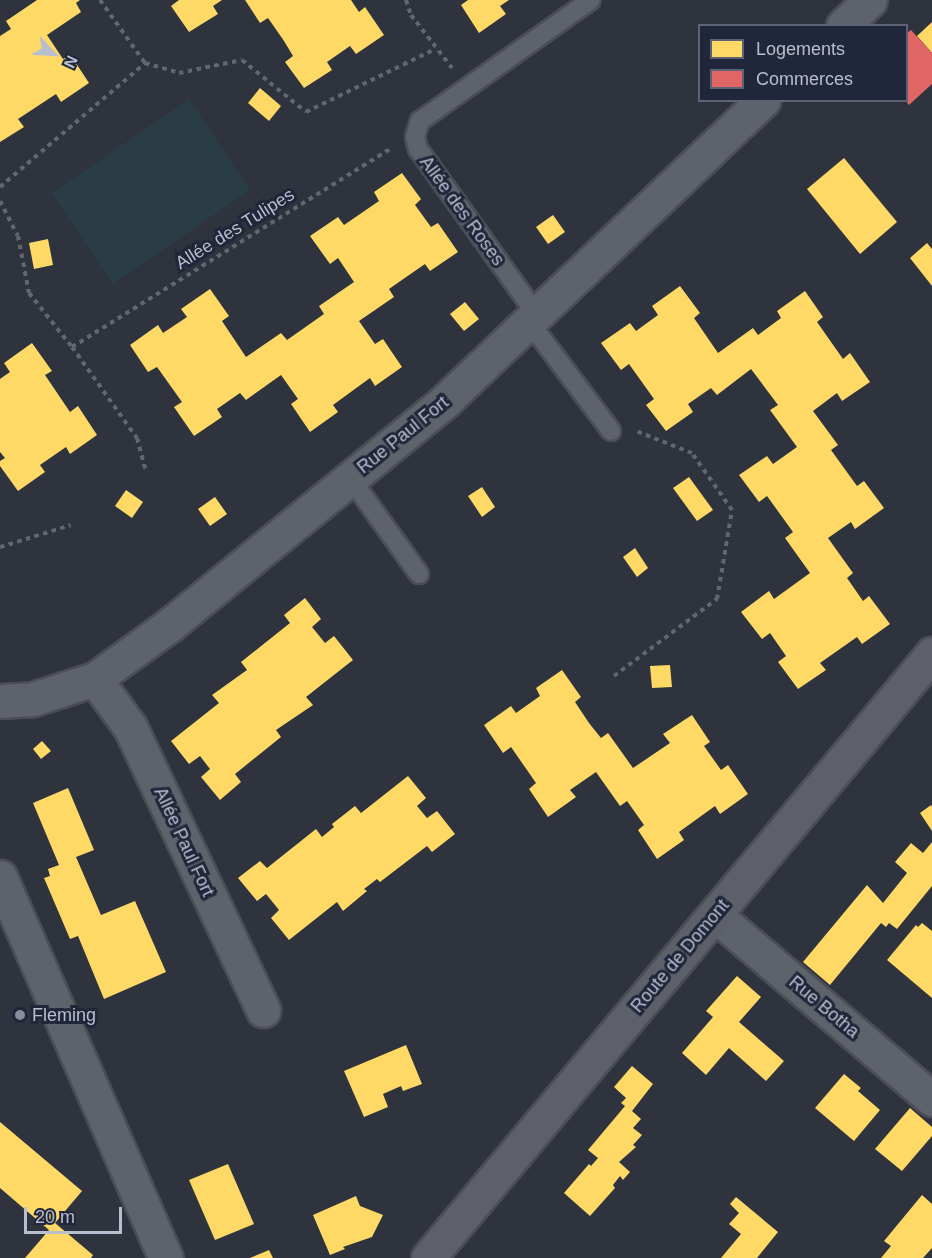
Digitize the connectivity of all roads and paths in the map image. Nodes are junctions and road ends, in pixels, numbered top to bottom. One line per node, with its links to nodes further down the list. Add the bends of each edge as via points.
1 (100, 0): 7 (path)
2 (406, 0): 6 (path, via 411,15)
3 (591, 0): 8 (lane, Allée des Roses)
4 (870, 0): 5 (street)
5 (845, 24)
6 (435, 49): 7 (path, via 306,112 242,60 179,73); 8 (path)
7 (145, 63): 11 (path)
8 (468, 87): 10 (lane, Allée des Roses, via 420,122)
9 (761, 102): 13 (street, Rue Paul Fort)
10 (415, 137): 13 (lane, Allée des Roses, via 418,149); 14 (path, Allée des Tulipes, via 389,149)
11 (0, 187)
12 (0, 201): 14 (path, via 18,236 29,294)
13 (533, 319): 16 (lane, Allée des Roses); 18 (street, Rue Paul Fort, via 445,401)
14 (72, 347): 17 (path, via 137,438)
15 (633, 429): 24 (path, via 692,453 732,510 717,599)
16 (611, 431)
17 (146, 472)
18 (351, 478): 21 (lane); 23 (street, Rue Paul Fort, via 225,581)
19 (71, 525): 20 (path)
20 (0, 547)
21 (419, 574)
22 (932, 654): 28 (main road, Route de Domont)
23 (102, 674): 25 (street, Rue Paul Fort, via 33,699); 26 (lane); 29 (street, Allée Paul Fort)
24 (614, 676)
25 (0, 700)
26 (147, 735)
27 (0, 877): 31 (street)
28 (715, 915): 30 (street, Rue Botha); 32 (main road, Route de Domont)
29 (263, 1010)
30 (932, 1100)
31 (164, 1257)
32 (428, 1258)

